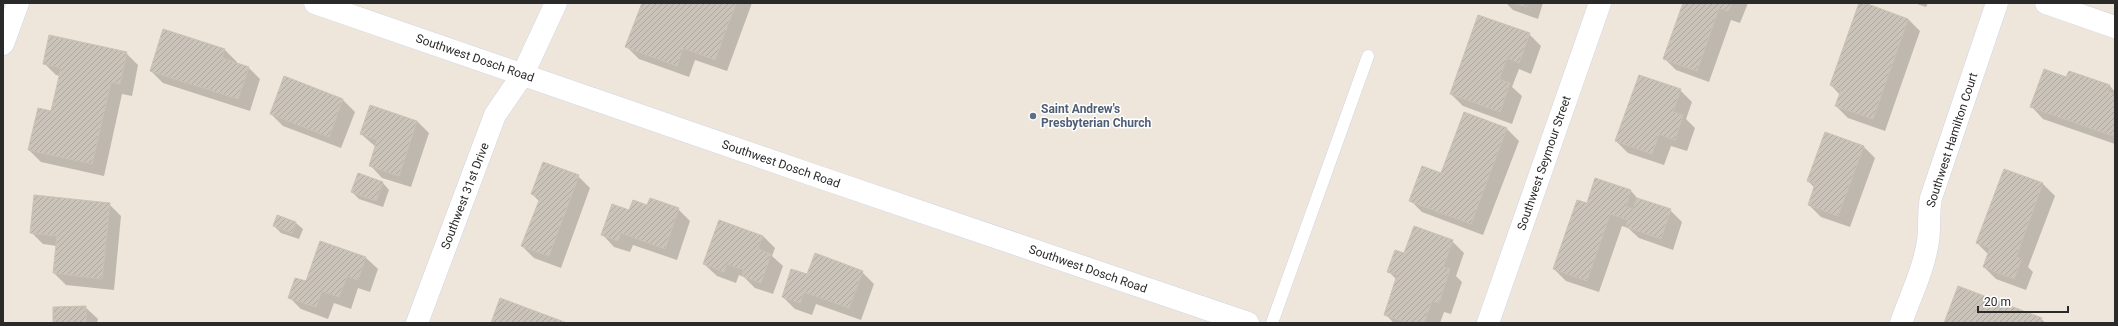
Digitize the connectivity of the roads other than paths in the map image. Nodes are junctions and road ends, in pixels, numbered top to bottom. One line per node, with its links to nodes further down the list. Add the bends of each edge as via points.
1 (18, 3): 8 (street)
2 (316, 3): 10 (street, Southwest Dosch Road)
3 (556, 3): 10 (street, Southwest 31st Drive)
4 (1600, 3): 14 (street, Southwest Seymour Street)
5 (1997, 3): 15 (street, Southwest Hamilton Court, via 1931,198 1925,256)
6 (2046, 3): 7 (street)
7 (2115, 27)
8 (3, 44)
9 (1368, 56): 13 (lane)
10 (523, 74): 11 (street, Southwest Dosch Road); 12 (street, Southwest 31st Drive, via 495,115)
11 (1245, 322)
12 (417, 323)
13 (1272, 323)
14 (1488, 323)
15 (1901, 323)

